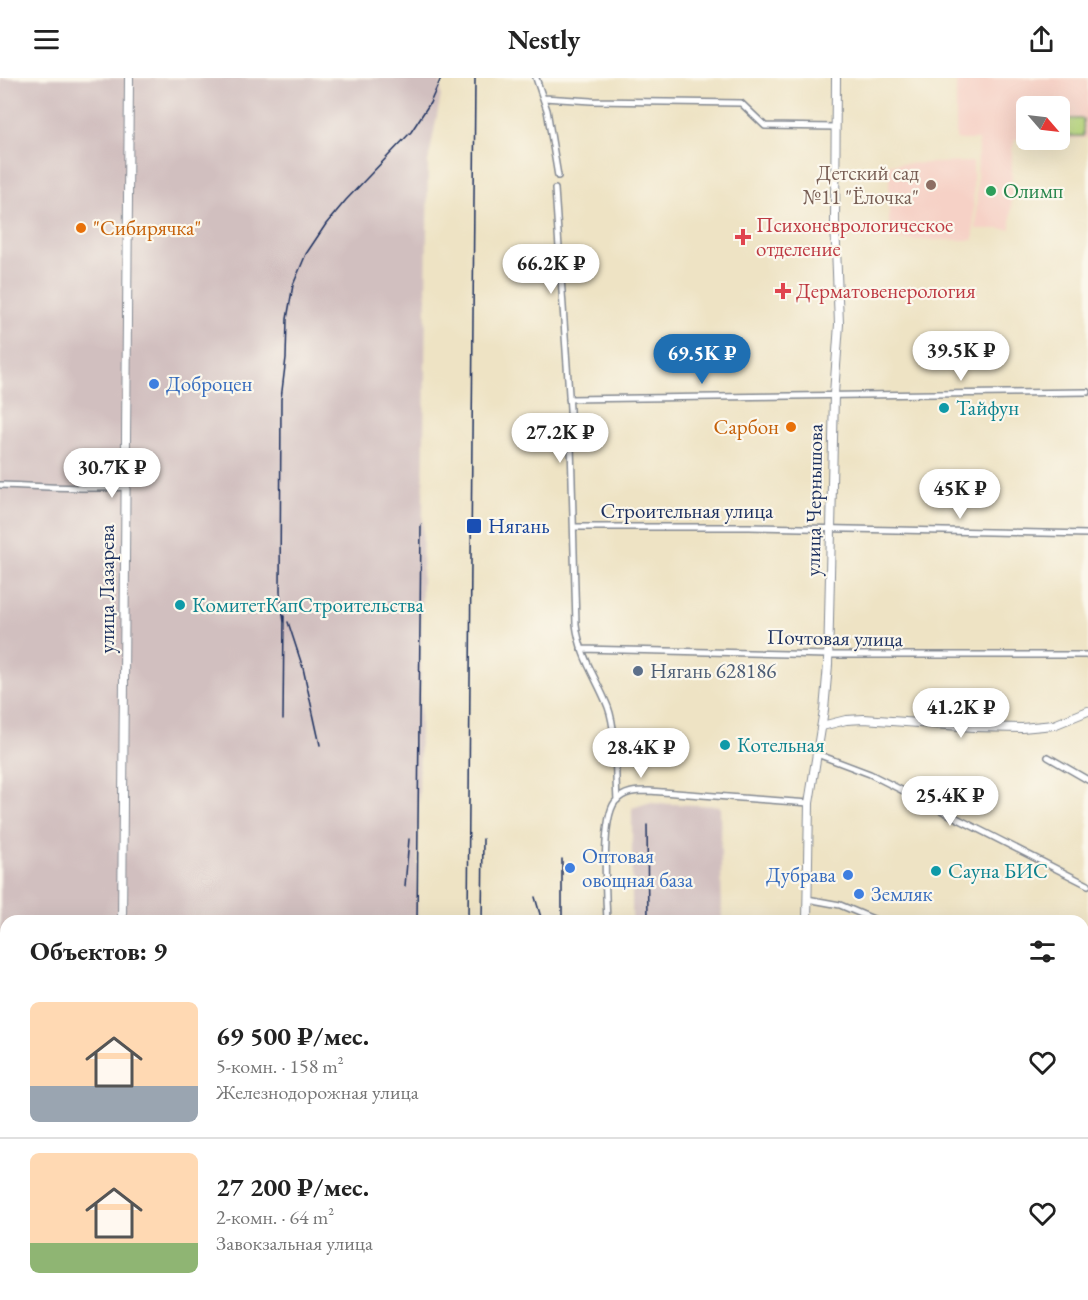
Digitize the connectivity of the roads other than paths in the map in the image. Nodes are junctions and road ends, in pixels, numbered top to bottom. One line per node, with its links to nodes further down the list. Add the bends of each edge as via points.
1 (129, 78): 12 (main road, улица Лазарева)
2 (536, 78): 4 (street)
3 (836, 78): 5 (main road, улица Чернышова)
4 (544, 98): 5 (street, via 741,103 765,126); 6 (street)
5 (836, 127): 9 (main road, улица Чернышова, via 838,332)
6 (558, 176)
7 (555, 189): 10 (street)
8 (1088, 392): 9 (street)
9 (834, 394): 10 (street); 14 (main road, улица Чернышова)
10 (569, 399): 13 (street)
11 (0, 485): 12 (street)
12 (125, 487): 28 (main road, улица Лазарева)
13 (574, 527): 14 (street, Строительная улица); 16 (street, via 576,624)
14 (832, 529): 15 (street, Строительная улица); 17 (main road, улица Чернышова)
15 (1088, 534)
16 (581, 649): 17 (street, Почтовая улица); 24 (street, via 608,708)
17 (828, 655): 18 (street, Почтовая улица); 20 (main road, улица Чернышова)
18 (1088, 655)
19 (1088, 711): 20 (main road, via 1034,728 864,719)
20 (822, 726): 21 (main road, улица Чернышова)
21 (817, 754): 25 (main road, улица Чернышова); 26 (street, via 878,778)
22 (1048, 757): 23 (street)
23 (1088, 780)
24 (617, 800): 25 (street, via 630,792 649,791); 29 (street, via 607,825)
25 (809, 803): 27 (main road, улица Чернышова)
26 (1088, 885)
27 (807, 899): 30 (main road, улица Чернышова); 31 (street, via 840,905)
28 (122, 915)
29 (607, 915)
30 (807, 915)
31 (864, 915)

